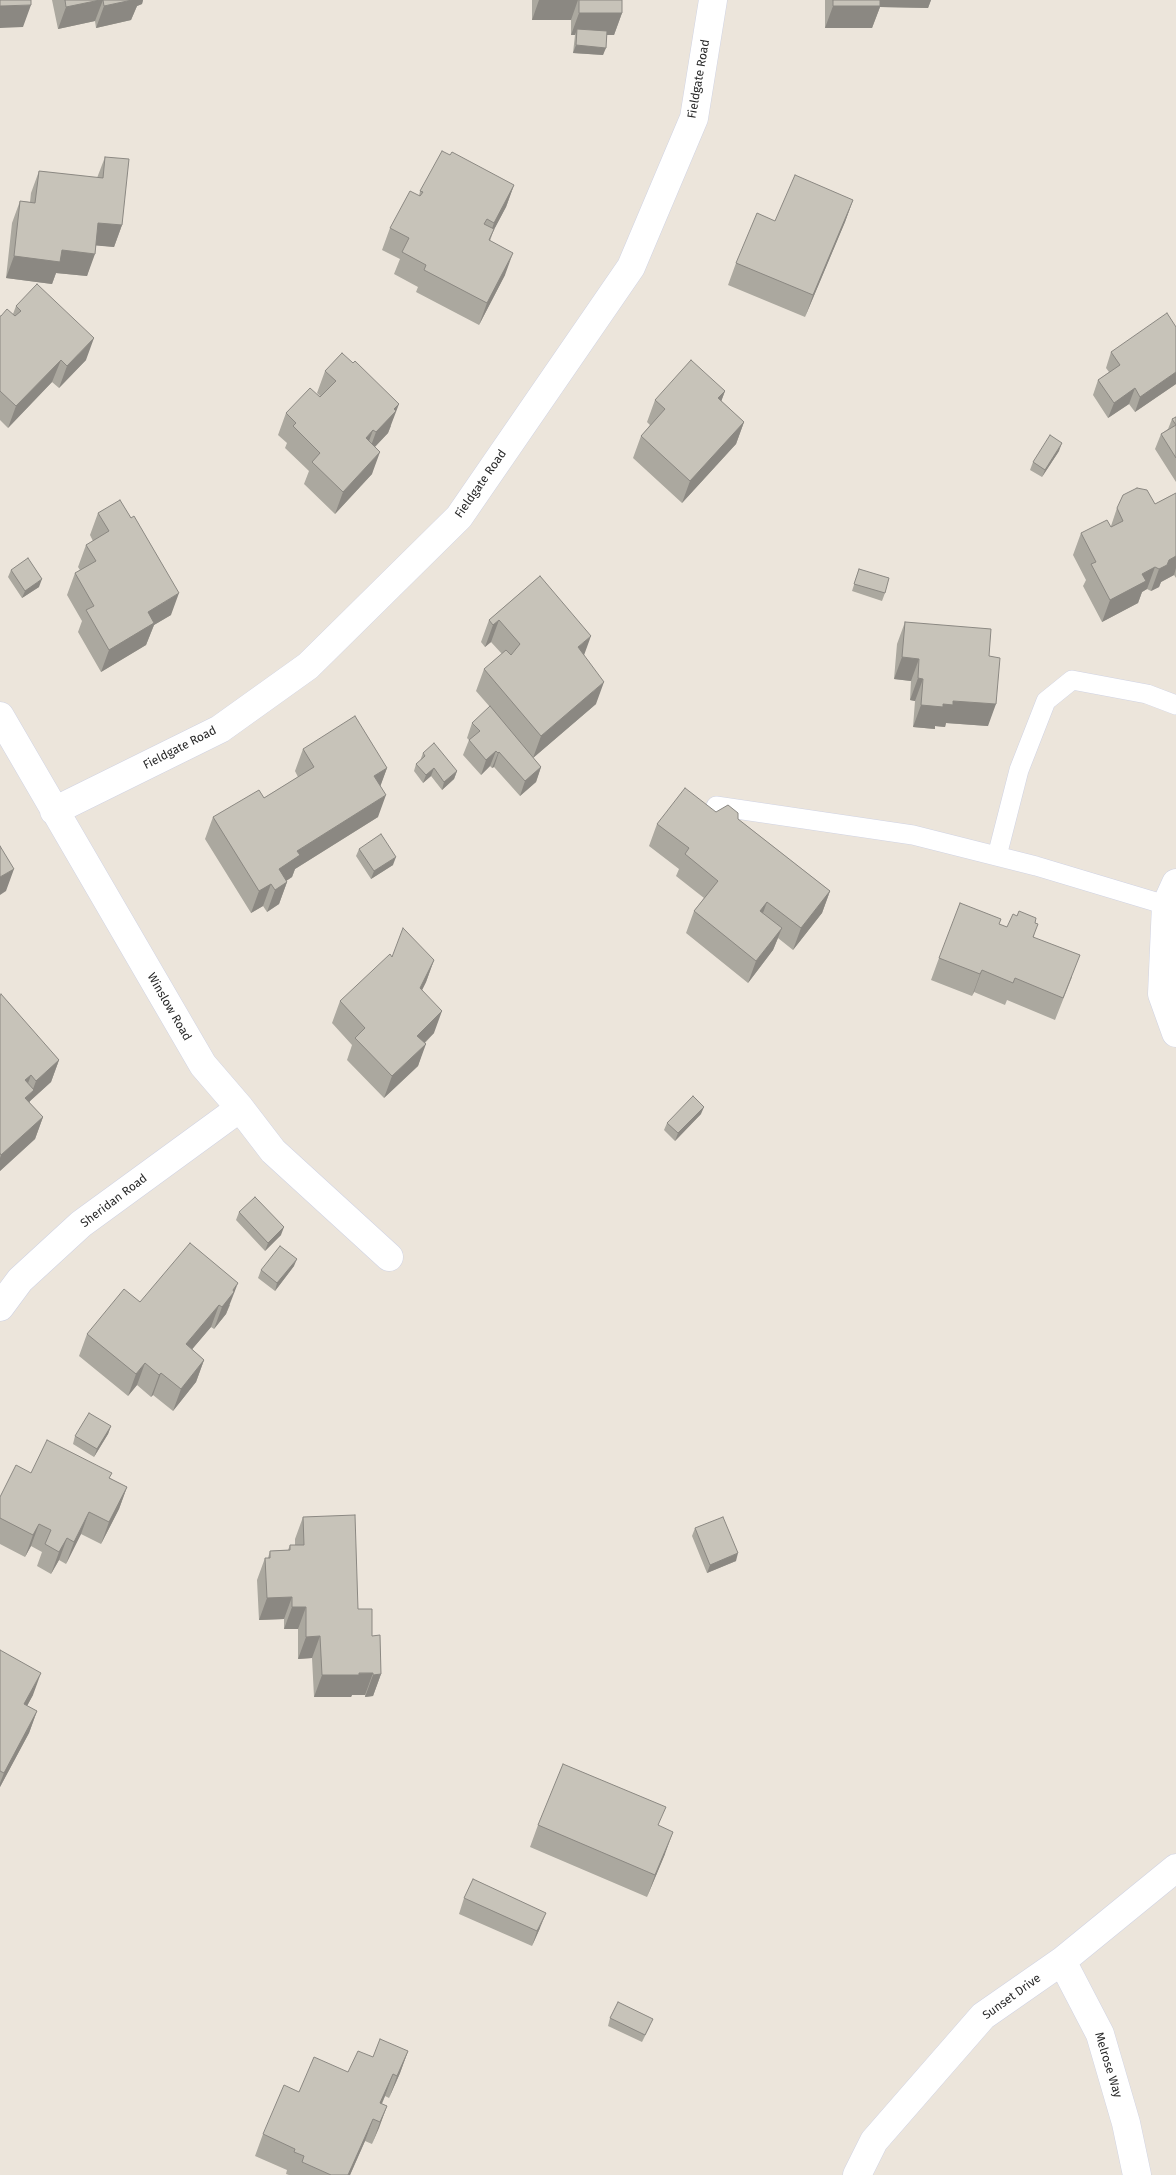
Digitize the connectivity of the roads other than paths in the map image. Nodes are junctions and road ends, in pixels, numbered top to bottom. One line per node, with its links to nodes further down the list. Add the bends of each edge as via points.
1 (712, 0): 5 (street, Fieldgate Road, via 694,118 631,267 459,517 308,666 220,729)
2 (1176, 705): 6 (lane, via 1147,694 1072,680 1046,700 1019,770)
3 (0, 716): 5 (street, Winslow Road)
4 (716, 806): 6 (lane, via 913,835)
5 (54, 811): 9 (street, Winslow Road, via 203,1065)
6 (997, 856): 7 (lane)
7 (1171, 894): 8 (street, via 1162,994)
8 (1176, 1033)
9 (240, 1108): 10 (street, Winslow Road, via 273,1151); 11 (street, Sheridan Road, via 81,1224 20,1280)
10 (389, 1257)
11 (0, 1307)
12 (1173, 1874): 13 (street, Sunset Drive)
13 (1062, 1961): 14 (street, Sunset Drive, via 983,2016 874,2141); 15 (street, Melrose Way, via 1100,2034 1126,2123)
14 (857, 2175)
15 (1137, 2175)

